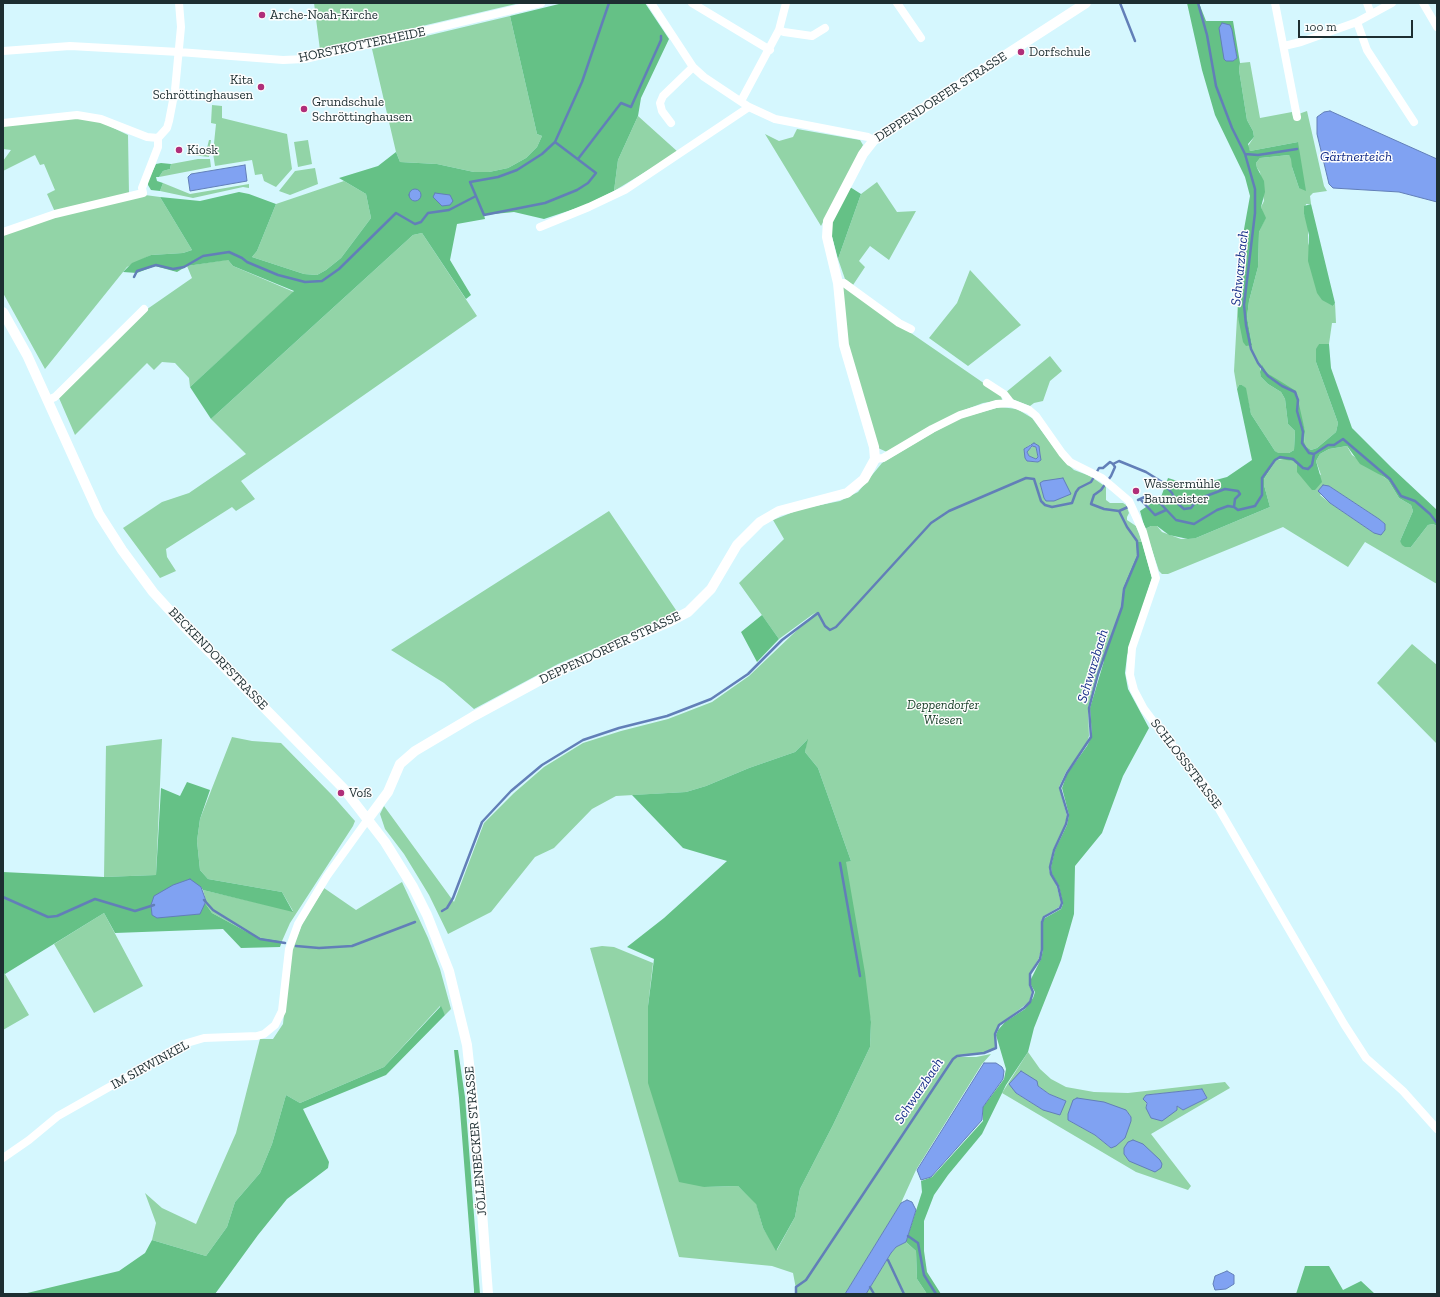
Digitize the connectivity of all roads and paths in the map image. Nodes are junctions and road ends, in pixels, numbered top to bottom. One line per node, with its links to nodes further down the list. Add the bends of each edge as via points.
1 (179, 3): 21 (street)
2 (541, 3): 21 (street, HORSTKOTTERHEIDE, via 305,59 269,60)
3 (652, 3): 22 (street)
4 (692, 3): 19 (street)
5 (786, 3): 16 (street)
6 (897, 3): 17 (street)
7 (1086, 3): 30 (street, DEPPENDORFER STRASSE)
8 (1275, 3): 18 (street)
9 (1367, 3): 12 (street)
10 (1392, 3): 12 (street)
11 (1423, 3): 14 (street)
12 (1371, 14): 13 (street)
13 (1357, 22): 18 (street); 26 (street, via 1367,50)
14 (1437, 27)
15 (825, 28): 16 (street, via 812,36)
16 (779, 30): 19 (street)
17 (921, 38)
18 (1284, 46): 25 (street)
19 (770, 50): 23 (street)
20 (3, 51): 21 (street, HORSTKOTTERHEIDE, via 70,46)
21 (179, 52): 29 (street, via 169,122)
22 (693, 67): 23 (street); 28 (street, via 663,96 660,103 662,111)
23 (741, 101): 24 (street)
24 (749, 107): 30 (street, via 774,119); 31 (street, via 625,190)
25 (1297, 117)
26 (1414, 122)
27 (3, 123): 29 (street, via 78,115 101,119 147,137)
28 (671, 123)
29 (158, 138): 32 (street, via 158,147 142,188 143,193 55,214)
30 (874, 140): 33 (street, DEPPENDORFER STRASSE, via 863,154 828,221 827,237)
31 (540, 227)
32 (3, 232)
33 (838, 283): 36 (street, via 844,283); 40 (street, DEPPENDORFER STRASSE, via 844,345 874,447)
34 (144, 308): 38 (street, via 55,397)
35 (3, 312): 38 (street, BECKENDORFSTRASSE)
36 (911, 329)
37 (987, 383): 39 (street, SCHLOSSSTRASSE, via 1004,394)
38 (48, 400): 41 (street, BECKENDORFSTRASSE, via 99,514 153,592 344,789)
39 (1011, 404): 40 (street, SCHLOSSSTRASSE, via 996,404 960,415 883,458); 43 (street, SCHLOSSSTRASSE, via 1022,406 1036,416 1070,462 1110,484 1133,507 1156,578 1132,648 1130,675 1134,690 1152,719 1205,785 1366,1058 1403,1091)
40 (875, 459): 41 (street, DEPPENDORFER STRASSE, via 864,479 847,493 779,511 760,522 737,545 711,589 688,612 557,671 415,750 400,764 388,792)
41 (368, 819): 42 (street, BECKENDORFSTRASSE, via 413,887 441,948); 44 (street, IM SIRWINKEL, via 298,924 289,949 282,1011 275,1026 257,1036 204,1038 187,1043 58,1116)
42 (454, 990): 45 (street, JÖLLENBECKER STRASSE, via 470,1067)
43 (1437, 1130)
44 (3, 1158)
45 (488, 1294)

